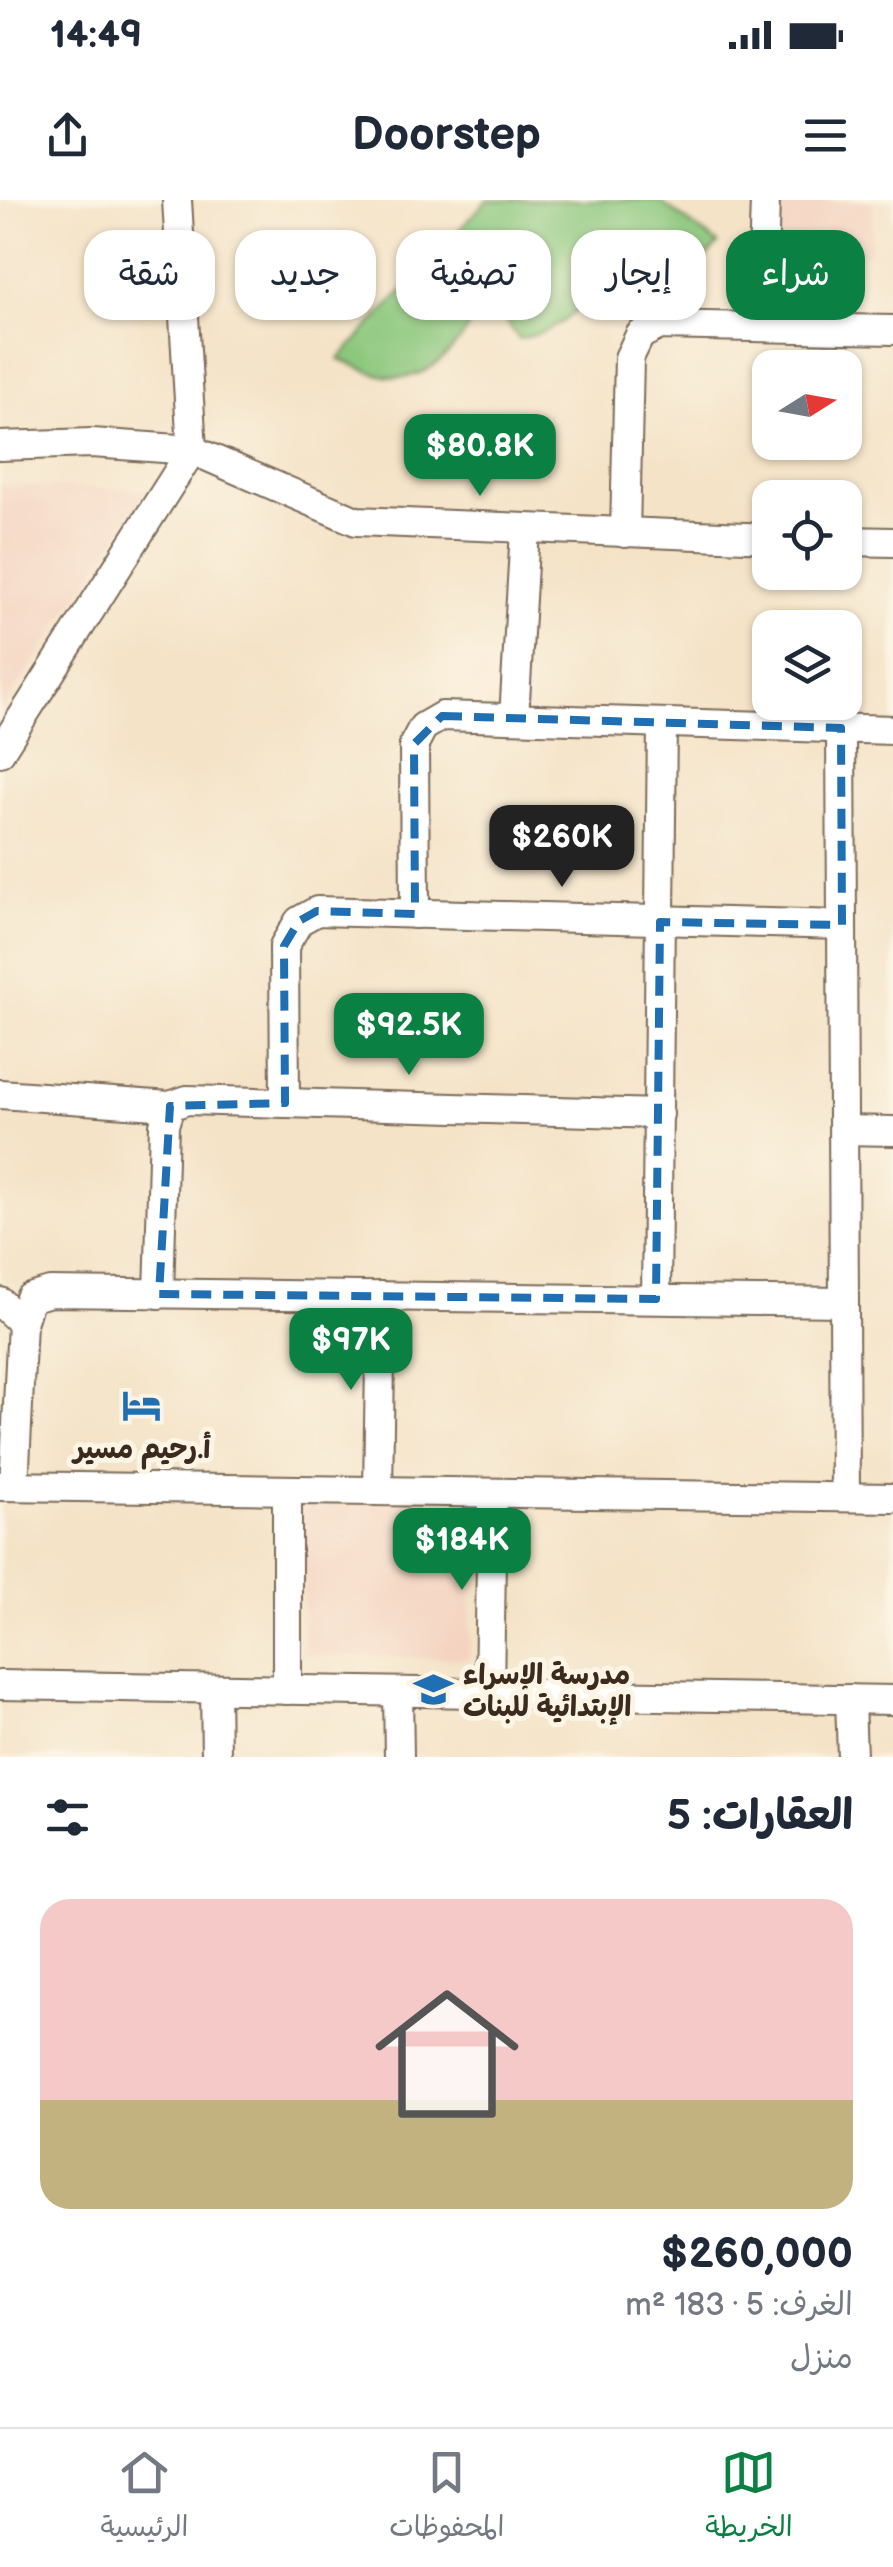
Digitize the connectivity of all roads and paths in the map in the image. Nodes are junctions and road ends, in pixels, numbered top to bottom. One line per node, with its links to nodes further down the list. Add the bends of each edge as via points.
1 (176, 200): 6 (street)
2 (765, 200): 3 (street)
3 (760, 327): 4 (street); 8 (street, via 660,324 640,336 629,358)
4 (893, 330)
5 (0, 446): 6 (street)
6 (192, 450): 7 (street, via 356,521); 16 (street)
7 (526, 530): 8 (street); 12 (street)
8 (625, 533): 9 (street)
9 (752, 537)
10 (862, 541): 11 (street)
11 (893, 542)
12 (514, 718): 13 (street); 17 (street, via 442,716 414,744)
13 (662, 722): 14 (street); 18 (street)
14 (841, 728): 15 (street); 19 (street)
15 (893, 730)
16 (0, 752)
17 (415, 914): 18 (street); 21 (street, via 316,911 300,921 284,946)
18 (660, 922): 19 (street); 23 (street)
19 (842, 925): 24 (street)
20 (0, 1094): 22 (street)
21 (286, 1103): 22 (street, via 187,1100); 23 (street)
22 (170, 1106): 26 (street)
23 (658, 1114): 28 (street)
24 (844, 1130): 25 (street); 30 (street)
25 (893, 1131)
26 (159, 1294): 27 (street); 31 (street, via 50,1292 30,1298)
27 (380, 1296): 28 (street); 34 (street)
28 (656, 1299): 30 (street)
29 (0, 1302): 31 (street)
30 (843, 1302): 36 (street)
31 (22, 1324): 32 (street)
32 (7, 1486): 33 (street)
33 (287, 1490): 34 (street); 40 (street)
34 (378, 1492): 35 (street)
35 (492, 1493): 36 (street); 42 (street)
36 (846, 1497): 37 (street)
37 (893, 1498)
38 (0, 1685): 39 (street)
39 (215, 1688): 40 (street); 45 (street)
40 (287, 1690): 41 (street)
41 (398, 1692): 42 (street); 46 (street)
42 (489, 1693): 43 (street)
43 (850, 1699): 44 (street); 47 (street)
44 (893, 1700)
45 (216, 1757)
46 (400, 1757)
47 (852, 1757)

